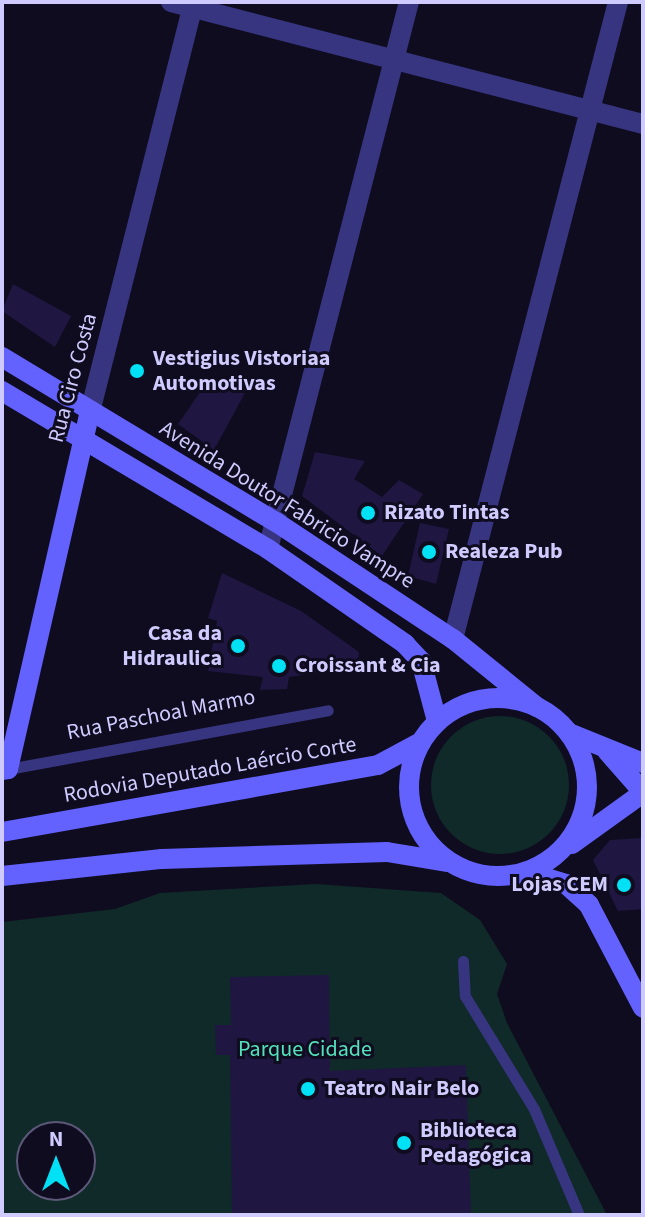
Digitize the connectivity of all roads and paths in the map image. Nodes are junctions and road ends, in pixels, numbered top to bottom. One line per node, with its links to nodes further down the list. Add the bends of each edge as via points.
1 (171, 2): 4 (street)
2 (409, 2): 5 (street)
3 (618, 2): 6 (street)
4 (194, 5): 5 (street); 10 (street, Rua Ciro Costa)
5 (394, 61): 6 (street); 12 (street)
6 (591, 111): 7 (street); 14 (street)
7 (643, 124)
8 (2, 357): 10 (main road, Avenida Doutor Fabricio Vampre)
9 (2, 391): 11 (main road)
10 (90, 412): 11 (main road, Rua Ciro Costa); 12 (main road, Avenida Doutor Fabricio Vampre)
11 (80, 442): 13 (main road); 22 (main road, Rua Ciro Costa)
12 (276, 522): 13 (street); 14 (main road, Avenida Doutor Fabricio Vampre)
13 (268, 549): 17 (main road, via 405,644 421,661)
14 (453, 639): 15 (main road, Avenida Doutor Fabricio Vampre)
15 (537, 707): 17 (main road, via 485,699); 18 (main road)
16 (328, 710): 22 (lane, Rua Paschoal Marmo)
17 (437, 721): 19 (main road)
18 (569, 733): 20 (main road); 25 (main road, via 582,756 586,795 575,832)
19 (421, 742): 24 (main road, Rodovia Deputado Laércio Corte, via 378,765); 26 (main road, via 409,794 428,844)
20 (607, 751): 21 (main road); 23 (main road)
21 (641, 758)
22 (5, 769)
23 (643, 792): 25 (main road)
24 (2, 832)
25 (559, 853): 27 (main road)
26 (449, 862): 27 (main road, via 500,876); 28 (main road, via 387,852 162,859)
27 (527, 872): 30 (main road, via 566,884 589,905)
28 (2, 876)
29 (463, 961): 31 (lane, via 465,996 534,1109)
30 (643, 1008)
31 (579, 1215)

